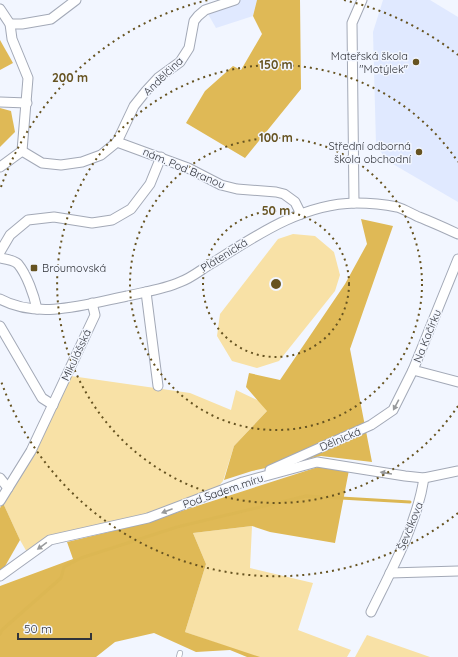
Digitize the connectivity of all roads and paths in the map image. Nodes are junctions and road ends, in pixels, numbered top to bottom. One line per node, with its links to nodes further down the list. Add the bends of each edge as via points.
1 (76, 0): 5 (street, via 51,19)
2 (235, 0): 8 (street, Andělčina, via 205,10 198,16 194,21 189,48 180,62 158,78 134,106)
3 (362, 0): 12 (street, via 352,23)
4 (0, 9): 5 (street)
5 (10, 24): 7 (street, via 12,39 28,78)
6 (0, 102): 7 (street)
7 (27, 103): 9 (street)
8 (117, 142): 9 (street, Andělčina, via 101,155 82,162 61,165 42,163); 10 (street, nám. Pod Branou)
9 (22, 152): 11 (street)
10 (161, 157): 13 (street, nám. Pod Branou, via 221,185 284,194 295,202); 15 (street, via 150,184 131,208 112,220 92,223 54,217 28,220 10,234)
11 (0, 167)
12 (354, 203): 13 (street); 14 (street, via 398,208)
13 (301, 214): 18 (street, Plátenická, via 264,231 180,282)
14 (458, 232)
15 (0, 252)
16 (0, 258): 21 (street, via 17,264 34,295)
17 (458, 259): 23 (street, Na Kačírku)
18 (146, 292): 20 (street, Plátenická); 25 (street)
19 (0, 300): 21 (street, Plátenická)
20 (92, 303): 21 (street, Plátenická); 26 (street, Mikulášská, via 95,315)
21 (37, 309)
22 (0, 326): 26 (street, via 42,398)
23 (413, 370): 24 (street, Na Kačírku); 30 (street, Dělnická, one-way to 30, via 393,410 371,425)
24 (458, 382)
25 (158, 386)
26 (53, 405): 31 (street, Mikulášská, via 31,451)
27 (458, 471): 29 (street, Pod Sadem míru)
28 (0, 478): 31 (street)
29 (424, 478): 30 (street, Pod Sadem míru, one-way to 30, via 317,462); 34 (street, Ševčíkova, via 418,510)
30 (243, 482): 35 (street, Pod Sadem míru, one-way to 35, via 148,518 50,540)
31 (8, 488): 32 (street, Mikulášská)
32 (0, 500)
33 (458, 571): 34 (street)
34 (390, 573): 36 (street, Ševčíkova)
35 (0, 576)
36 (371, 612)

